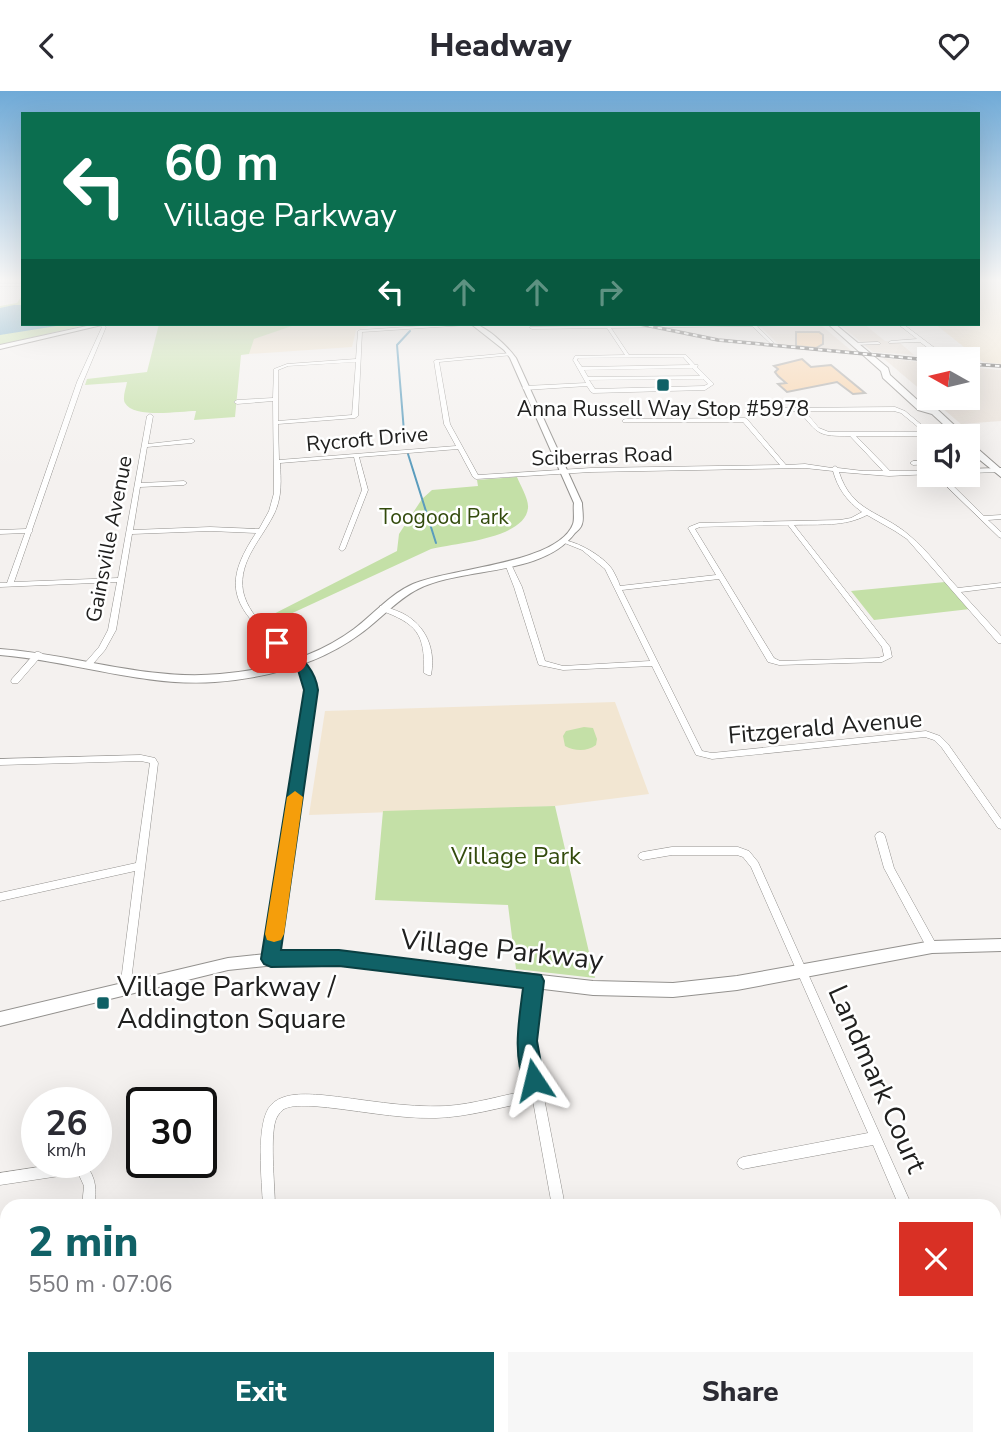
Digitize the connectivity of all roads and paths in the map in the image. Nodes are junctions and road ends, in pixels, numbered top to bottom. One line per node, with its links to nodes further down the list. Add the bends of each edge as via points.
1 (96, 344): 47 (street)
2 (358, 344): 8 (street)
3 (498, 344): 6 (street)
4 (620, 344): 7 (street)
5 (855, 344): 22 (main road, via 921,408 935,412)
6 (510, 354): 13 (street); 27 (street, Sciberras Road, via 436,361 446,419)
7 (628, 356): 9 (street, via 684,356); 10 (street, via 577,357)
8 (357, 361): 14 (street, via 278,368); 20 (street, via 355,416)
9 (696, 366): 10 (street); 11 (street)
10 (580, 369): 12 (street)
11 (705, 377): 12 (street); 12 (street, via 711,384 705,388 593,391)
12 (588, 381): 13 (street)
13 (525, 388): 37 (street)
14 (276, 399): 15 (street); 20 (street)
15 (237, 402)
16 (782, 410): 17 (street)
17 (801, 410): 21 (street, via 895,409); 23 (street, via 822,432)
18 (150, 416): 26 (street, Gainsville Avenue)
19 (625, 421): 33 (street, via 745,420)
20 (275, 423): 30 (street)
21 (918, 424)
22 (948, 424)
23 (852, 435): 24 (street); 39 (street)
24 (917, 435)
25 (192, 441): 26 (street)
26 (144, 446): 41 (street, Gainsville Avenue)
27 (460, 447): 28 (street, Rycroft Drive); 37 (street, Sciberras Road, via 476,477)
28 (356, 455): 30 (street, Rycroft Drive); 53 (street, via 365,490)
29 (980, 455): 35 (main road)
30 (276, 462): 48 (street, via 276,499)
31 (913, 463): 32 (street)
32 (917, 463)
33 (785, 467): 34 (street, Sciberras Road); 37 (street, Sciberras Road)
34 (835, 468): 39 (street, Sciberras Road); 43 (street, via 840,488)
35 (1000, 469): 36 (street)
36 (980, 470)
37 (563, 472): 52 (street, via 580,510 576,526)
38 (917, 473): 39 (street, Sciberras Road)
39 (889, 474)
40 (184, 483): 41 (street)
41 (136, 485): 50 (street, Gainsville Avenue)
42 (951, 487): 45 (street)
43 (865, 513): 46 (street, via 846,521); 61 (street, via 904,534)
44 (1001, 517): 45 (street)
45 (983, 518): 51 (street)
46 (790, 524): 55 (street, via 692,527); 55 (street, via 886,647 888,657 775,662)
47 (30, 531): 49 (street); 58 (street)
48 (259, 531): 50 (street); 66 (street, via 240,573 244,604 251,619)
49 (0, 532)
50 (130, 532): 56 (street, Gainsville Avenue)
51 (1001, 536)
52 (564, 541): 54 (main road, via 536,557); 60 (street, Fitzgerald Avenue, via 603,561)
53 (342, 549)
54 (508, 564): 62 (main road, via 437,577 403,592); 68 (street, via 542,663 563,668)
55 (720, 577): 60 (street)
56 (121, 580): 58 (street); 67 (street, Gainsville Avenue, via 112,630)
57 (0, 585): 58 (street)
58 (10, 585)
59 (1001, 585): 61 (street)
60 (617, 588): 68 (street, Fitzgerald Avenue)
61 (955, 591): 63 (street)
62 (383, 608): 66 (main road, via 350,637); 69 (street, via 420,628 429,649)
63 (1001, 641)
64 (0, 652): 65 (main road)
65 (39, 654): 67 (main road); 70 (street)
66 (298, 661): 67 (street, via 199,679 146,675); 79 (street, via 311,690)
67 (89, 663)
68 (654, 663): 72 (street, Fitzgerald Avenue, via 692,744 703,755 926,734 945,746)
69 (428, 673)
70 (15, 681)
71 (0, 762): 75 (street, via 152,760)
72 (1001, 826)
73 (880, 836): 78 (street, via 889,869)
74 (643, 856): 80 (street, Landmark Court, via 672,851 738,851 746,855 755,865)
75 (140, 866): 76 (street); 82 (street)
76 (0, 897)
77 (1001, 945): 78 (main road, Village Parkway)
78 (932, 947): 80 (main road, Village Parkway)
79 (271, 959): 81 (main road, Village Parkway, via 339,958); 82 (main road, Village Parkway, via 228,964)
80 (802, 972): 81 (main road, Village Parkway, via 673,990); 85 (street, Landmark Court)
81 (534, 981): 84 (street, via 527,1041)
82 (125, 989): 83 (main road, Village Parkway)
83 (0, 1019)
84 (537, 1095): 89 (street, via 438,1112 316,1101 279,1104 268,1119); 90 (street)
85 (876, 1138): 86 (street); 91 (street, Landmark Court)
86 (743, 1163)
87 (0, 1179): 88 (street, via 82,1169 89,1179)
88 (89, 1199)
89 (269, 1199)
90 (558, 1199)
91 (903, 1199)

